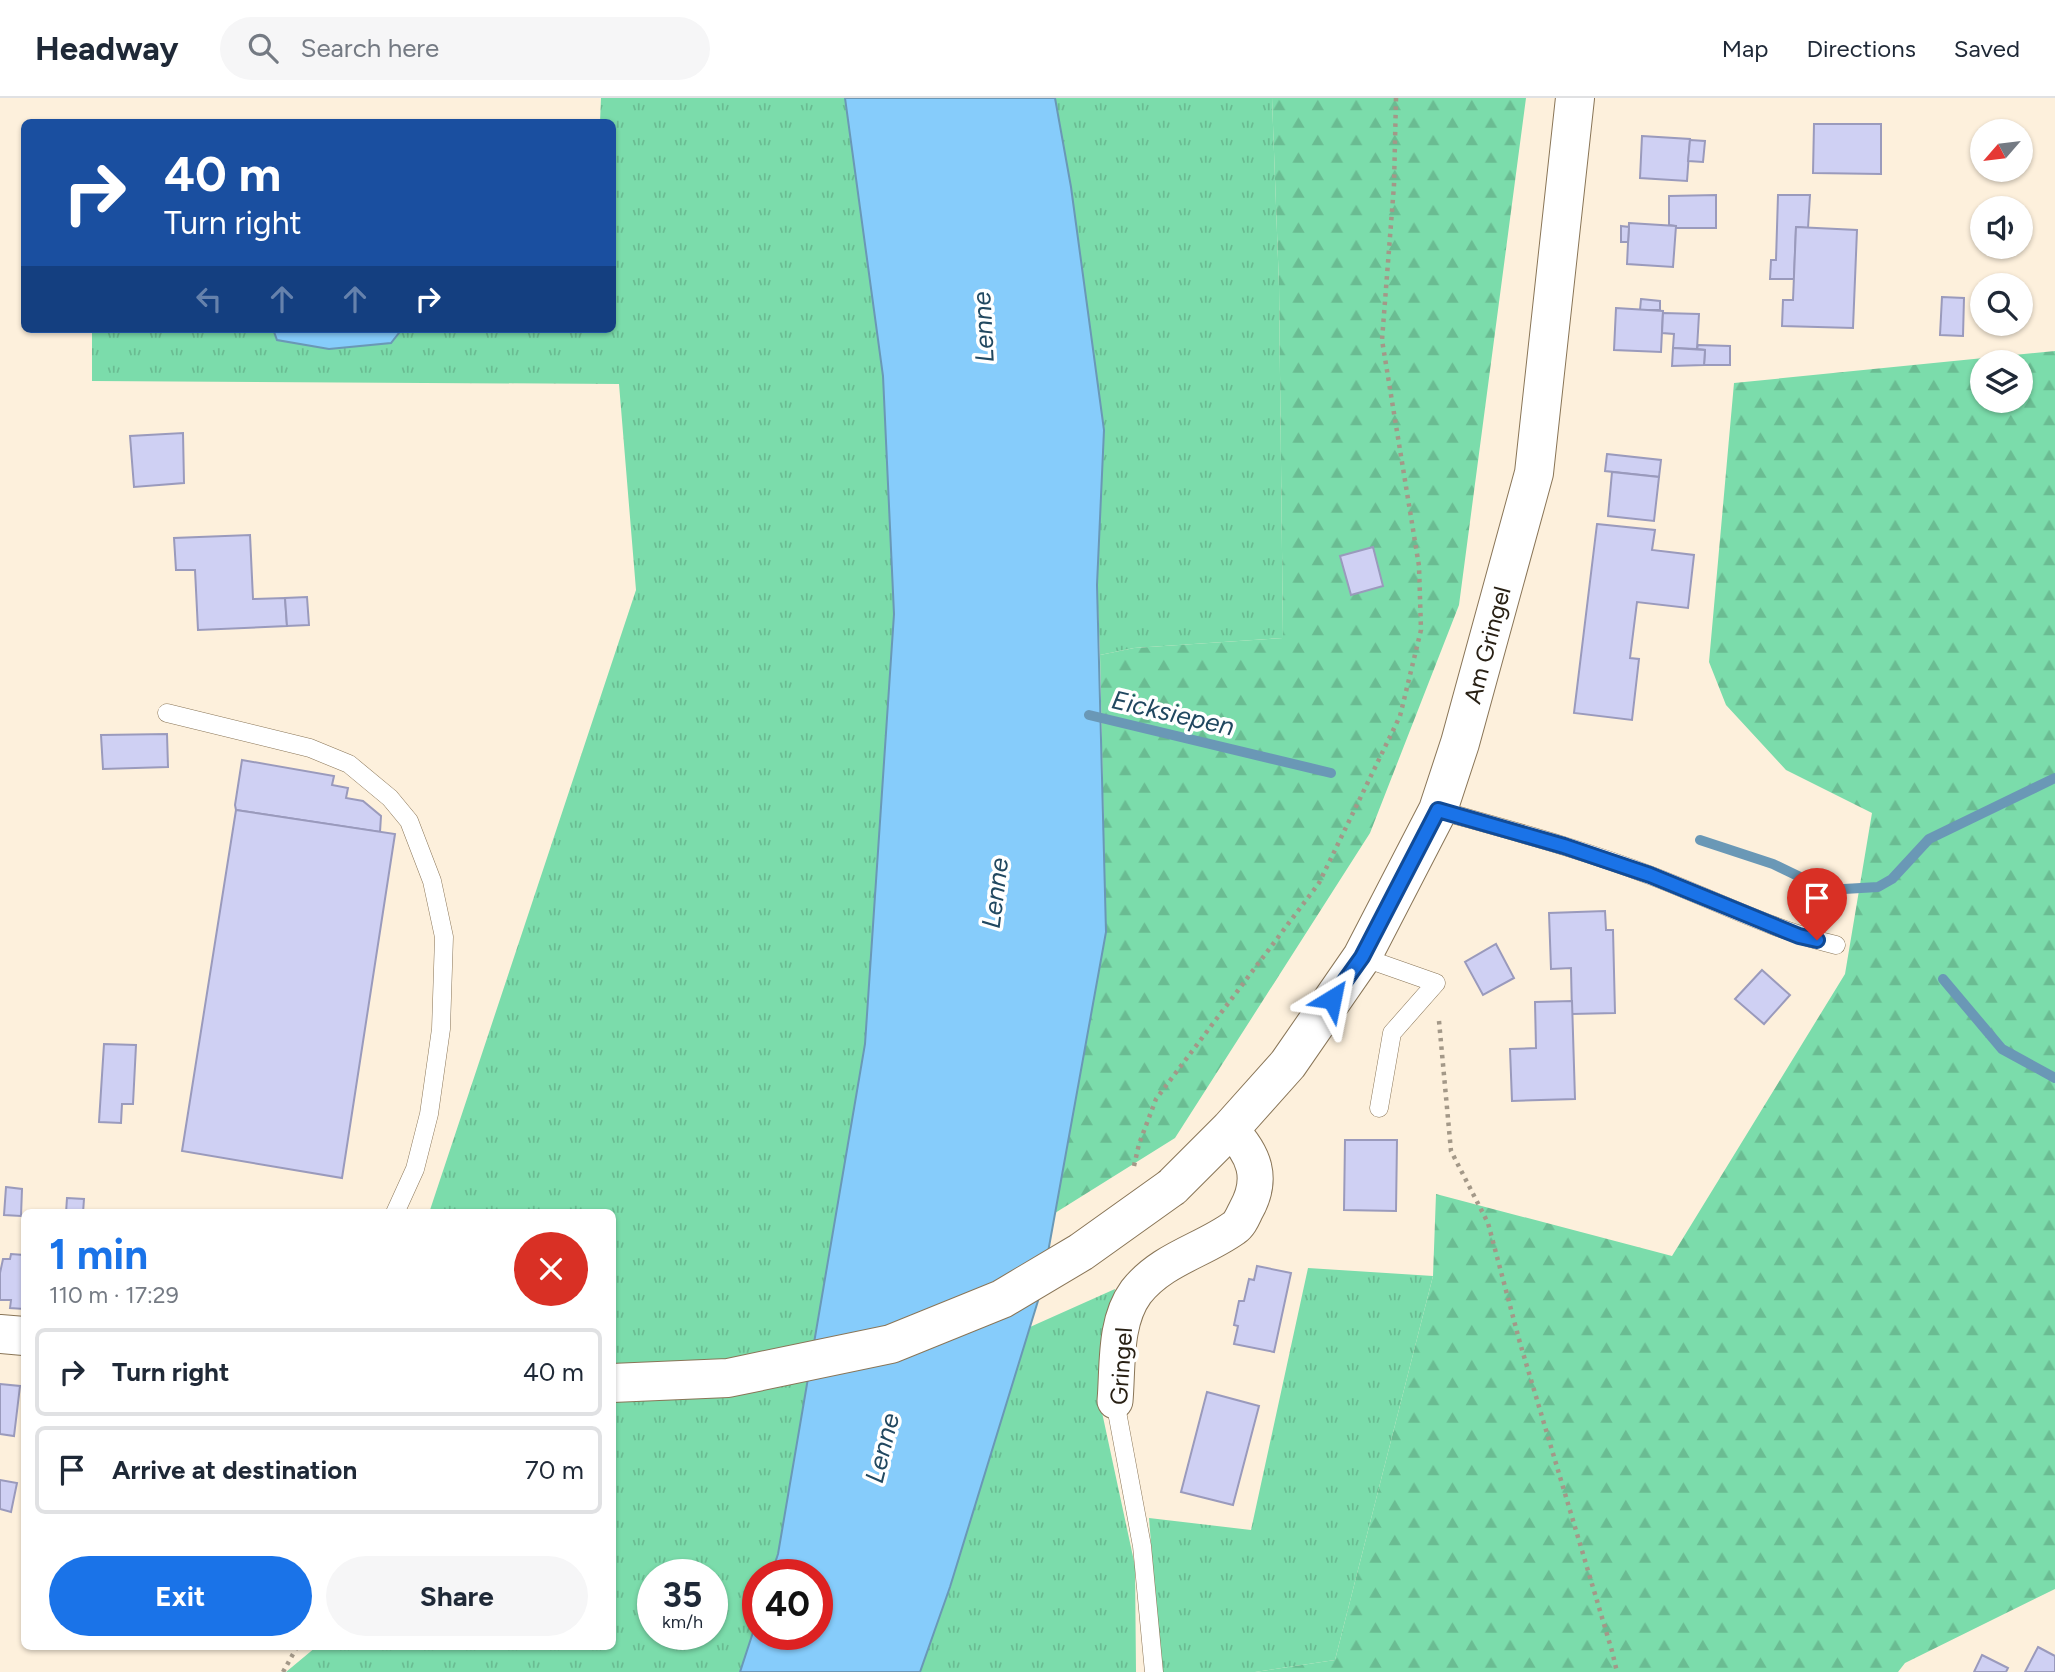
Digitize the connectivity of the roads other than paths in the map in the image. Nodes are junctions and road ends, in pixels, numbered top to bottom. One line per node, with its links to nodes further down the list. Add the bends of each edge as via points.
1 (1575, 98): 3 (street, Am Gringel, via 1534,473)
2 (167, 713): 8 (lane, via 310,748 348,764 390,798 409,821 432,881 444,937 442,1016 429,1114 415,1168)
3 (1438, 810): 4 (lane, via 1613,862 1799,936); 5 (street, Am Gringel)
4 (1836, 945)
5 (1362, 957): 6 (lane, via 1436,983 1392,1034); 7 (street, Am Gringel, via 1288,1064)
6 (1379, 1108)
7 (1230, 1129): 11 (street, Am Gringel, bridge, via 1172,1187 1081,1252 1002,1299 891,1345 728,1378); 12 (street, Gringel, via 1245,1145 1257,1175 1252,1199 1237,1227 1165,1265 1136,1293 1121,1323)
8 (397, 1209)
9 (0, 1334): 10 (street)
10 (21, 1336)
11 (616, 1383)
12 (1115, 1401): 13 (lane, Gringel, via 1142,1546)
13 (1154, 1672)

